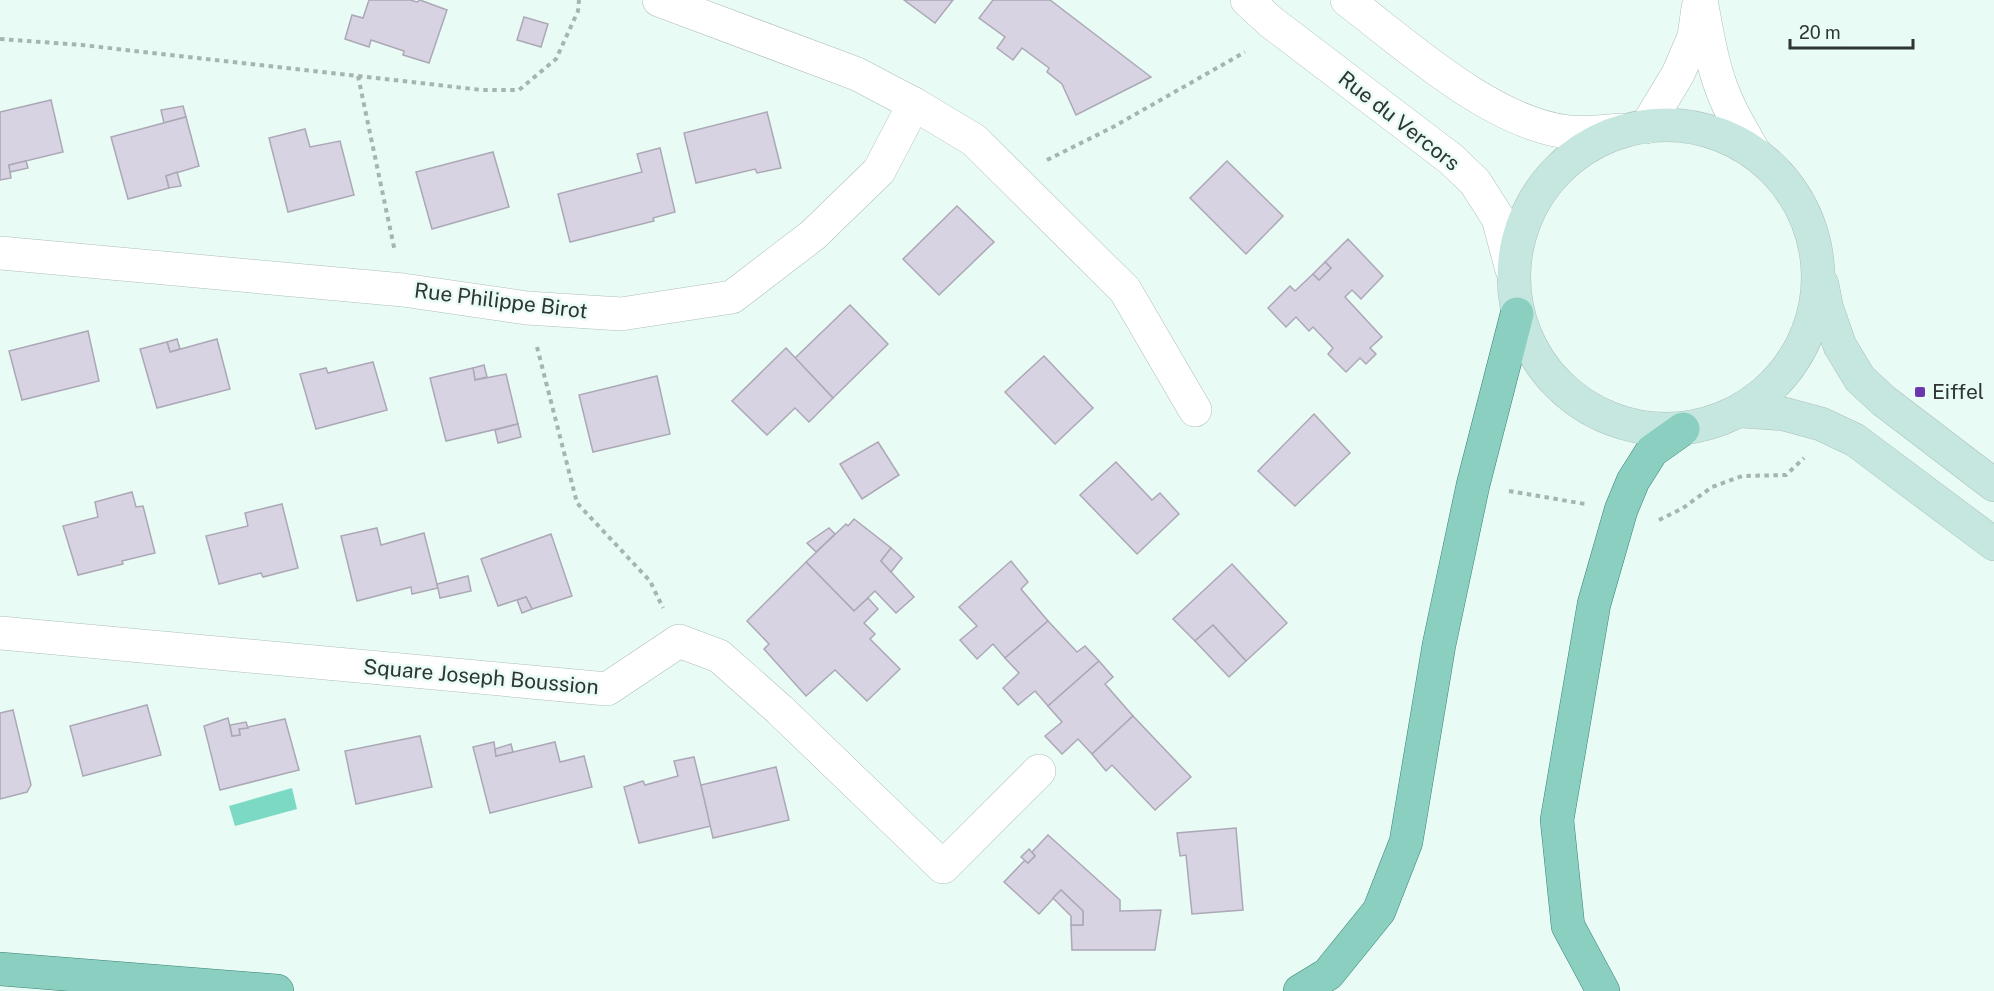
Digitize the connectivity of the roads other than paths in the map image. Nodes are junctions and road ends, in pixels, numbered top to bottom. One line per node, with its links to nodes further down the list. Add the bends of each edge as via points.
1 (659, 0): 5 (street, via 857,74)
2 (1247, 0): 10 (street, Rue du Vercors, via 1451,159 1475,182 1498,218)
3 (1347, 0): 6 (street, via 1459,85 1528,123 1569,132)
4 (1700, 0): 6 (street, via 1694,37 1678,74); 7 (street, via 1719,82)
5 (914, 104): 8 (street, Rue Philippe Birot, via 879,171 813,235 732,297 621,314 527,308 404,290); 12 (street, via 975,140 1125,290)
6 (1634, 128): 7 (street, via 1668,124 1713,131); 10 (street, via 1579,150 1544,182 1521,224)
7 (1754, 152): 9 (street, via 1787,183 1809,223)
8 (0, 253)
9 (1819, 267): 13 (street, via 1815,310 1801,350 1775,385); 15 (street, via 1827,309 1840,346 1860,379)
10 (1512, 270): 11 (street)
11 (1517, 314): 14 (street, via 1533,354 1561,389 1597,414 1639,428); 21 (main road, via 1444,622 1406,842 1379,911 1328,974)
12 (1196, 410)
13 (1741, 411): 14 (street, via 1713,423); 16 (street, via 1784,414 1821,424 1855,440)
14 (1683, 429): 22 (main road, via 1652,451 1621,510 1594,603 1557,820 1568,926)
15 (1994, 485)
16 (1994, 544)
17 (0, 633): 18 (street, Square Joseph Boussion, via 607,689 679,641 719,656 943,867)
18 (1039, 771)
19 (0, 969): 20 (main road)
20 (277, 991)
21 (1300, 991)
22 (1603, 991)

